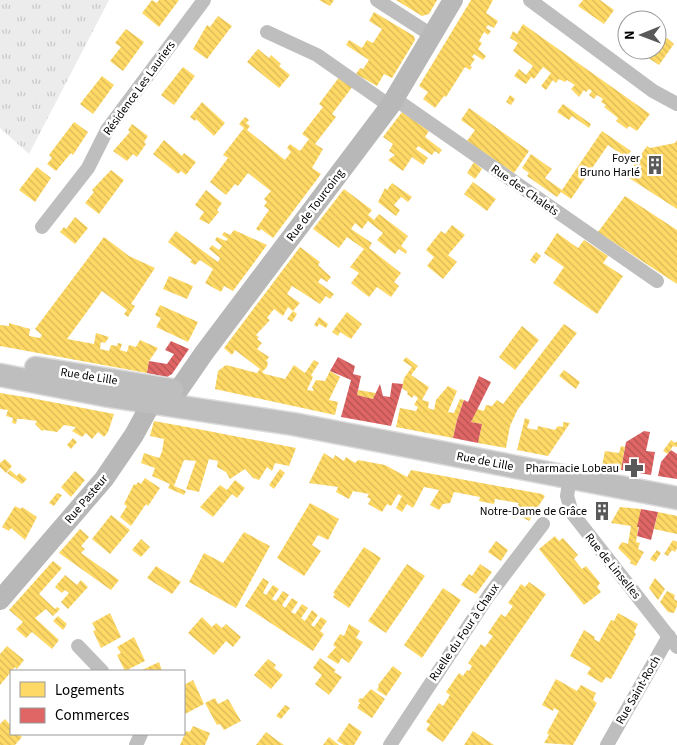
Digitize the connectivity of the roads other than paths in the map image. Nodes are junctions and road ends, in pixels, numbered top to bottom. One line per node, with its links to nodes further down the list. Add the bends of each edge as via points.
1 (204, 0): 9 (street, Résidence Les Lauriers, via 107,130 88,168)
2 (377, 0): 6 (street)
3 (454, 0): 6 (main road, Rue de Tourcoing)
4 (530, 0): 8 (street, via 653,91)
5 (266, 32): 7 (street, Rue des Chalets, via 317,55)
6 (433, 36): 7 (main road, Rue de Tourcoing)
7 (392, 102): 10 (street, Rue des Chalets); 13 (main road, Rue de Tourcoing)
8 (677, 104)
9 (42, 227)
10 (657, 281)
11 (0, 363): 13 (main road, Rue de Lille)
12 (0, 375): 13 (main road, Rue de Lille)
13 (164, 397): 14 (main road, Rue de Lille, via 220,401 293,424); 17 (main road, Rue Pasteur, via 104,479)
14 (570, 478): 15 (main road, Rue de Lille); 18 (street, Rue de Linselles, via 567,496 572,513)
15 (677, 498)
16 (543, 524): 21 (street, Ruelle du Four à Chaux, via 489,595)
17 (0, 600)
18 (673, 641): 24 (street, Rue Saint-Roch)
19 (78, 646): 20 (street)
20 (101, 670)
21 (390, 745)
22 (395, 745): 23 (street)
23 (404, 745)
24 (606, 745)

